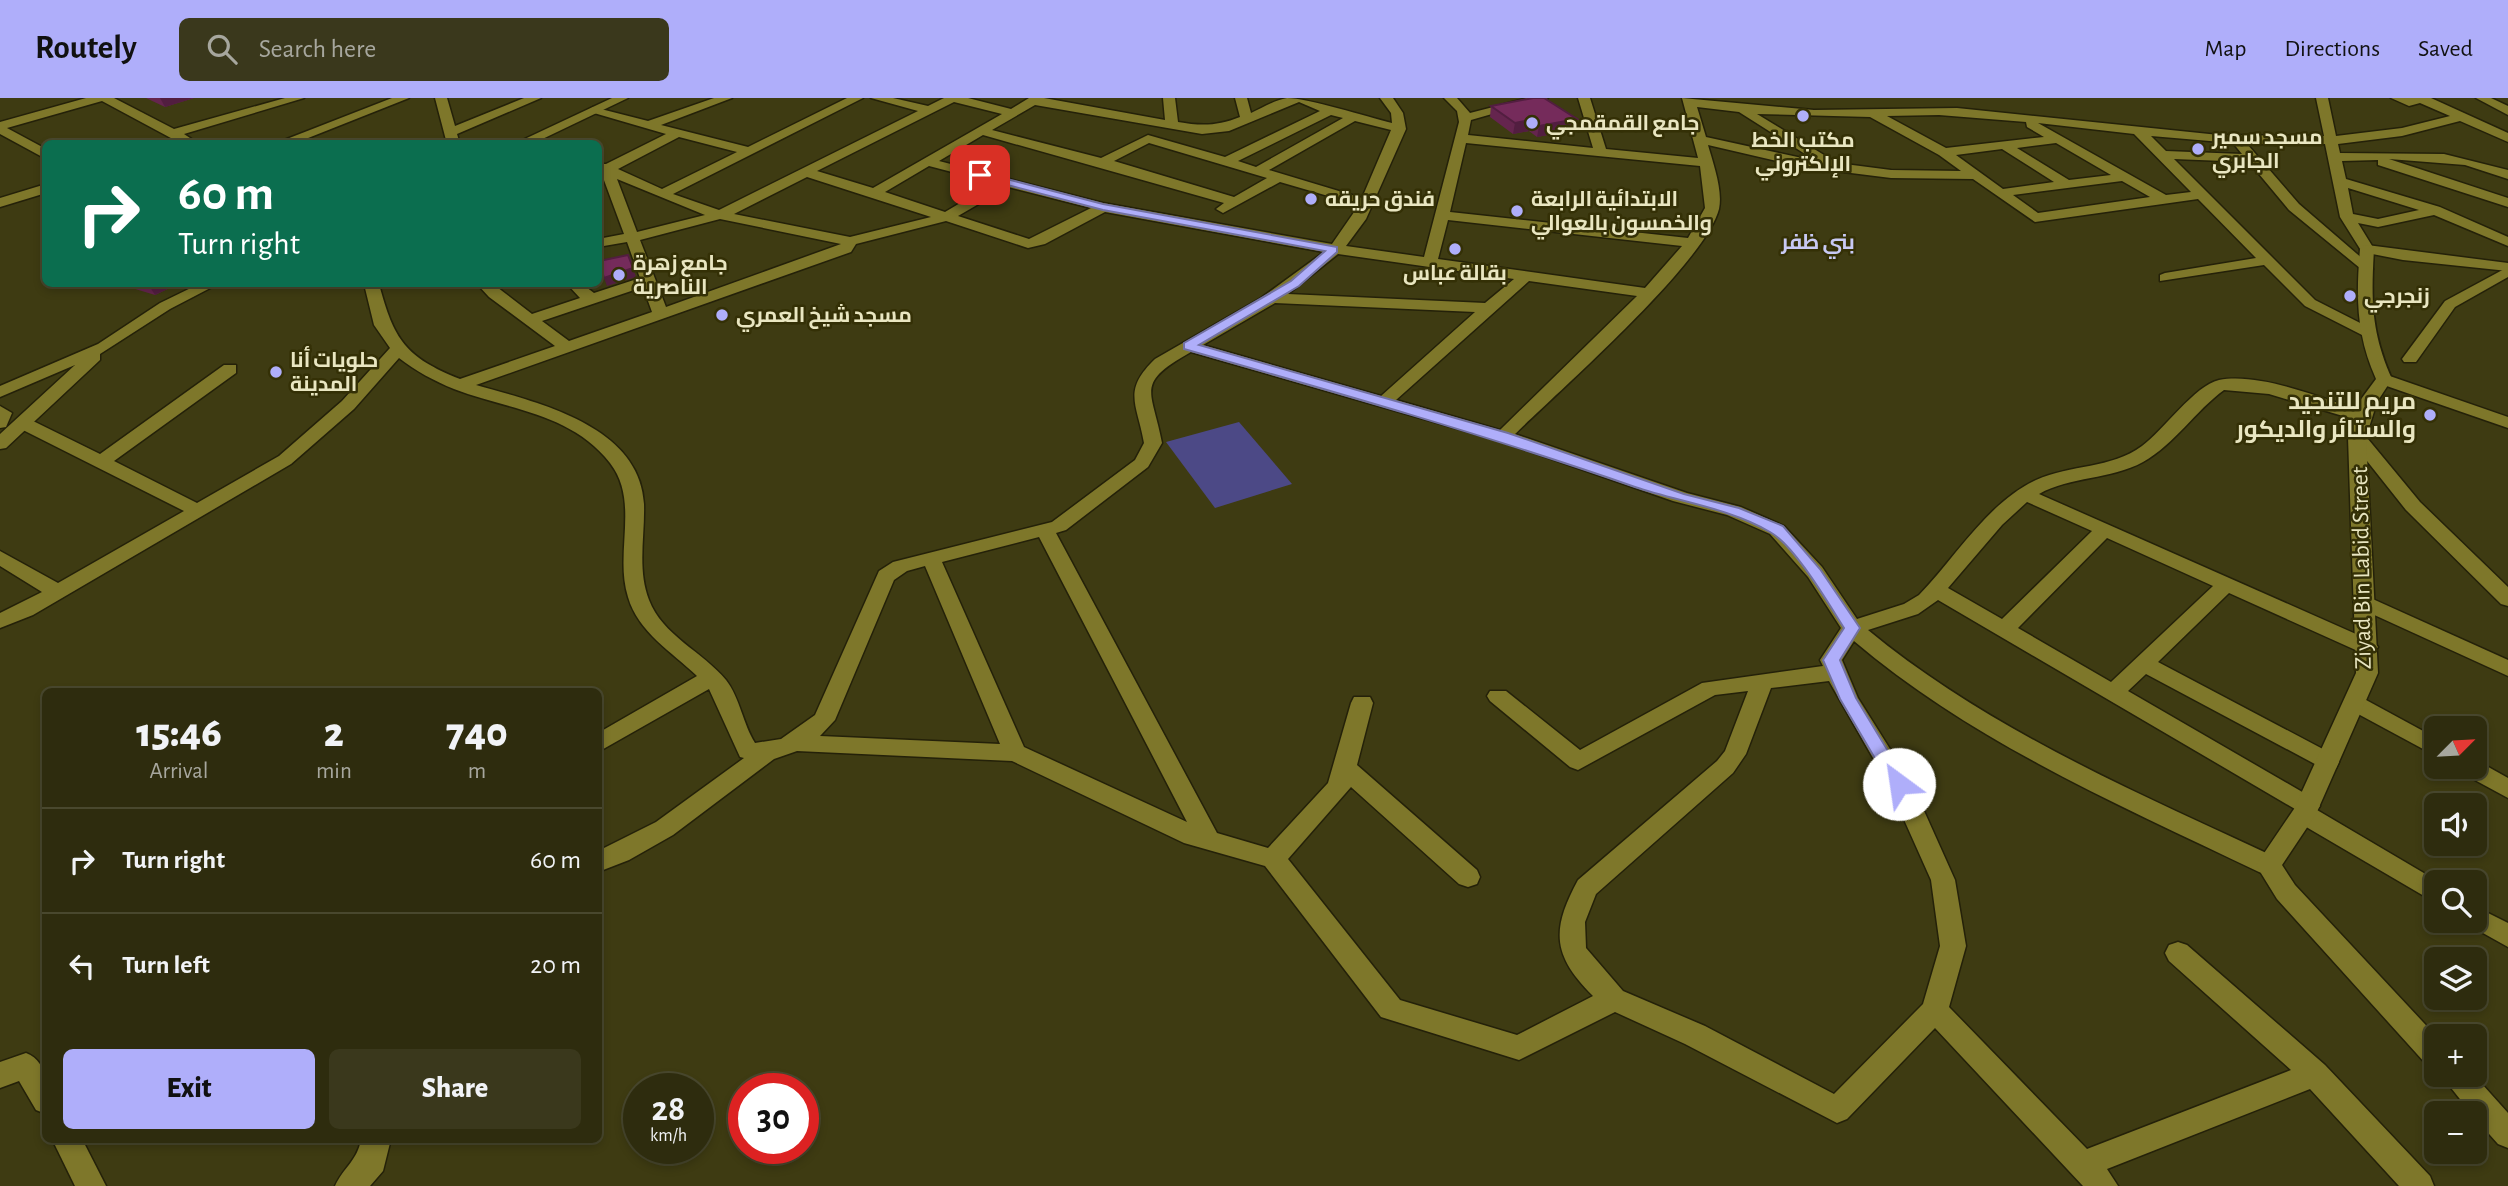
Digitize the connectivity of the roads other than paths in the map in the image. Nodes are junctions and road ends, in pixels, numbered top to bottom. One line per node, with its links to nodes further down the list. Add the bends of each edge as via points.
1 (99, 98): 39 (street)
2 (105, 98): 52 (street)
3 (298, 98): 52 (street)
4 (403, 98): 53 (street)
5 (441, 98): 47 (street)
6 (535, 98): 47 (street)
7 (622, 98): 27 (street)
8 (726, 98): 37 (street)
9 (857, 98): 59 (street)
10 (877, 98): 26 (street)
11 (953, 98): 26 (street); 30 (street)
12 (1168, 98): 38 (street)
13 (1241, 98): 35 (street)
14 (1299, 98): 28 (street); 35 (street)
15 (1387, 98): 41 (street, via 1399,112)
16 (1450, 98): 34 (street, via 1463,110)
17 (1542, 98): 34 (street)
18 (1584, 98): 62 (street)
19 (2322, 98): 58 (street)
20 (2397, 98): 21 (street, via 2409,102)
21 (2422, 98): 33 (street)
22 (2482, 98): 29 (street)
23 (1036, 99): 30 (street); 38 (street)
24 (1689, 100): 25 (street); 50 (street)
25 (1740, 109): 31 (street); 74 (street)
26 (929, 110): 76 (street)
27 (593, 111): 37 (street); 54 (street)
28 (1330, 111): 32 (street); 43 (street)
29 (2508, 111)
30 (1013, 113): 42 (street)
31 (1871, 113): 36 (street, via 1963,113); 60 (street)
32 (1354, 117): 41 (street); 75 (street)
33 (2462, 117): 44 (street); 49 (street)
34 (1464, 118): 48 (street)
35 (1247, 119): 40 (street)
36 (2023, 119): 45 (street); 51 (street)
37 (649, 125): 46 (street)
38 (1172, 126): 40 (street)
39 (0, 127): 61 (street)
40 (1223, 128): 43 (street); 57 (street)
41 (1400, 129): 91 (street)
42 (982, 131): 68 (street); 69 (street)
43 (1289, 131): 67 (street)
44 (2402, 131): 58 (street); 66 (street)
45 (2139, 132): 55 (street); 63 (street)
46 (678, 133): 59 (street); 73 (street)
47 (452, 138)
48 (1459, 138): 62 (street); 97 (street)
49 (2508, 138)
50 (1699, 139): 70 (street); 74 (street)
51 (2059, 139): 56 (street); 80 (street)
52 (184, 140)
53 (291, 140)
54 (533, 140)
55 (2237, 140): 58 (street); 65 (street)
56 (2004, 145): 60 (street); 83 (street)
57 (1181, 148): 67 (street); 69 (street, via 1148,139)
58 (2333, 150): 64 (street); 81 (street)
59 (750, 151): 87 (street)
60 (1944, 152): 77 (street)
61 (42, 153)
62 (1601, 154): 70 (street)
63 (2162, 155): 65 (street); 88 (street)
64 (2365, 156): 66 (street); 93 (street)
65 (2252, 158): 107 (street, via 2294,208)
66 (2458, 158): 72 (street)
67 (1228, 161): 75 (street)
68 (928, 162): 82 (street); 85 (street)
69 (1102, 162): 90 (street)
70 (1705, 163): 105 (street, via 1712,208)
71 (2508, 163): 72 (street)
72 (2486, 165): 78 (street)
73 (603, 167): 87 (street); 101 (street)
74 (1838, 167): 77 (street, via 1891,174)
75 (1258, 170): 79 (street)
76 (805, 172): 85 (street); 96 (street)
77 (1976, 175): 86 (street)
78 (2508, 175)
79 (1279, 177): 90 (street); 91 (street)
80 (2124, 177): 83 (street); 89 (street)
81 (2338, 181): 95 (street); 99 (street)
82 (1006, 182): 94 (street); 98 (street)
83 (2066, 184): 86 (street)
84 (42, 189): 92 (street)
85 (874, 193): 98 (street)
86 (2000, 193): 89 (street, via 2035,218)
87 (662, 194): 96 (street)
88 (2202, 194): 89 (street); 108 (street)
89 (2163, 199)
90 (1236, 202): 100 (street)
91 (1366, 202): 106 (street, via 1359,220)
92 (0, 203)
93 (2508, 203)
94 (1103, 207): 98 (street, via 1028,244); 100 (street)
95 (2435, 210): 99 (street, via 2378,223); 104 (street)
96 (720, 215): 101 (street); 103 (street)
97 (1442, 215): 105 (street); 109 (street)
98 (946, 217): 103 (street)
99 (2347, 217): 107 (street)
100 (1195, 224): 106 (street)
101 (632, 237): 102 (street); 113 (street)
102 (602, 242)
103 (850, 242): 122 (street, via 846,249)
104 (2508, 242)
105 (1694, 243): 118 (street)
106 (1334, 249): 109 (street); 120 (street)
107 (2367, 259): 110 (street, via 2403,256); 124 (street)
108 (2268, 260): 112 (street); 124 (street, via 2310,303)
109 (1430, 263): 111 (street)
110 (2508, 269): 129 (street, via 2450,304)
111 (1526, 276): 118 (street); 121 (street)
112 (2165, 278)
113 (648, 280): 119 (street); 122 (street)
114 (204, 287): 127 (street, via 165,306)
115 (373, 287): 128 (street, via 375,313)
116 (489, 287): 123 (street)
117 (577, 287): 119 (street)
118 (1648, 293): 140 (street)
119 (591, 299): 123 (street)
120 (1269, 299): 121 (street); 126 (street)
121 (1489, 308): 134 (street)
122 (660, 312): 125 (street)
123 (528, 320): 125 (street)
124 (2364, 331): 131 (street)
125 (566, 346): 132 (street)
126 (1188, 346): 134 (street); 145 (street, via 1147,374 1140,388 1153,443 1149,455 1059,526)
127 (104, 347): 133 (street); 137 (street)
128 (399, 348): 132 (street, via 421,371); 144 (street, via 348,405 285,460)
129 (2410, 359)
130 (230, 369): 142 (street)
131 (2384, 379): 138 (street); 139 (street, via 2368,402)
132 (459, 384): 161 (street, via 548,411 599,440 629,474 637,502 633,571 638,600 660,631)
133 (0, 391)
134 (1384, 402): 140 (street)
135 (0, 411): 136 (street)
136 (0, 423)
137 (23, 423): 141 (street); 142 (street)
138 (2508, 423)
139 (2360, 427): 143 (street, via 2234,382 2220,385 2137,457 2045,483); 152 (street, via 2413,506); 153 (street, Ziyad Bin Labid Street)
140 (1503, 436): 155 (street, via 1679,497 1734,511 1777,530 1815,572)
141 (0, 444)
142 (101, 462): 144 (street)
143 (2026, 495): 146 (street); 150 (street)
144 (199, 511): 151 (street)
145 (1045, 530): 148 (street); 177 (street)
146 (2104, 530): 149 (street); 156 (street)
147 (0, 557): 151 (street)
148 (931, 558): 169 (street, via 900,566 886,576 824,719); 170 (street)
149 (2227, 584): 157 (street); 158 (street)
150 (1937, 590): 155 (street, via 1911,609); 156 (street)
151 (56, 591): 154 (street)
152 (2508, 599)
153 (2366, 603): 157 (street, Ziyad Bin Labid Street); 159 (street)
154 (0, 621)
155 (1852, 628): 160 (street, via 1831,660); 180 (street, via 1902,670 2066,770)
156 (2004, 630): 163 (street)
157 (2367, 647): 165 (street, Ziyad Bin Labid Street, via 2367,673)
158 (2144, 664): 163 (street); 172 (street)
159 (2508, 669)
160 (1837, 672): 162 (street); 187 (street, via 1899,784 1943,880 1954,946)
161 (709, 679): 168 (street); 171 (street, via 720,688 748,751)
162 (1763, 681): 164 (street, via 1710,688 1578,761); 186 (street, via 1735,754 1725,767 1587,887 1573,912 1573,950 1582,968)
163 (2113, 693): 176 (street)
164 (1498, 696)
165 (2354, 702): 167 (street); 172 (street, Ziyad Bin Labid Street)
166 (1362, 703): 173 (street)
167 (2424, 741)
168 (602, 742)
169 (794, 743): 170 (street); 171 (street)
170 (1015, 752): 177 (street)
171 (765, 754): 179 (street, via 680,817 621,854)
172 (2328, 762): 176 (street, Ziyad Bin Labid Street)
173 (1344, 767): 178 (street, via 1339,787); 181 (street)
174 (2487, 777): 175 (street)
175 (2508, 789)
176 (2306, 810): 180 (street, Ziyad Bin Labid Street); 182 (street)
177 (1208, 840): 178 (street)
178 (1273, 859): 186 (street, via 1391,1009 1519,1048)
179 (602, 861)
180 (2268, 865): 188 (street, via 2286,892)
181 (1468, 877)
182 (2424, 885)
183 (2487, 924): 184 (street)
184 (2508, 936)
185 (2178, 953): 190 (street)
186 (1614, 999): 187 (street, via 1695,1035 1838,1110)
187 (1935, 1010): 196 (street)
188 (2424, 1042)
189 (24, 1067): 192 (street)
190 (2315, 1074): 196 (street); 200 (street)
191 (2466, 1087): 193 (street)
192 (42, 1095)
193 (2508, 1134)
194 (68, 1143): 197 (street)
195 (375, 1143): 198 (street, via 373,1161)
196 (2084, 1164): 199 (street)
197 (91, 1186)
198 (350, 1186)
199 (2104, 1186)
200 (2419, 1186)

